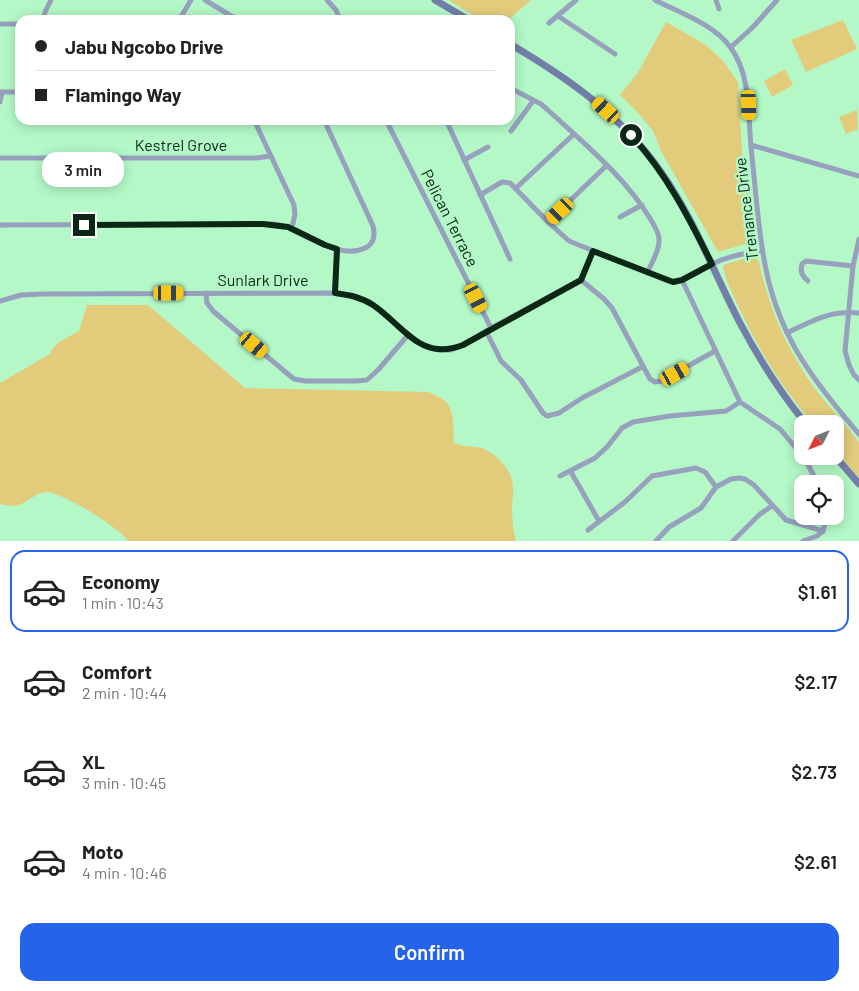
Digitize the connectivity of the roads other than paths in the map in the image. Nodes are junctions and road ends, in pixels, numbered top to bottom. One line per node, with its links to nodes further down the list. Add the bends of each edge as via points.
1 (51, 0): 11 (street)
2 (191, 0): 12 (street)
3 (205, 0): 13 (street)
4 (327, 0): 14 (street)
5 (435, 0): 15 (main road)
6 (576, 0): 16 (street)
7 (655, 0): 21 (street, Trenance Drive, via 709,28)
8 (716, 0): 10 (street)
9 (777, 0): 21 (street)
10 (719, 9)
11 (44, 15)
12 (182, 15)
13 (230, 15)
14 (338, 15)
15 (460, 15)
16 (558, 16): 17 (street); 22 (street)
17 (549, 23)
18 (0, 24): 19 (street)
19 (15, 24)
20 (515, 47): 53 (main road, via 594,99 643,148 677,197)
21 (731, 47): 34 (street, Trenance Drive, via 744,73)
22 (615, 54)
23 (515, 91): 26 (street)
24 (1, 92): 25 (street); 27 (street)
25 (15, 92)
26 (533, 101): 32 (street); 33 (street)
27 (0, 102)
28 (256, 125): 36 (street)
29 (326, 125): 49 (street, via 374,234 365,248)
30 (388, 125): 64 (street, Pelican Terrace)
31 (448, 125): 38 (street)
32 (511, 131)
33 (574, 134): 39 (street); 41 (street)
34 (751, 145): 40 (street); 51 (street, Trenance Drive)
35 (488, 147): 38 (street)
36 (271, 156): 37 (street, Kestrel Grove); 47 (street, via 295,209)
37 (0, 158)
38 (464, 160): 42 (street)
39 (607, 165): 43 (street); 45 (street)
40 (859, 176)
41 (516, 188): 42 (street, via 502,182); 45 (street)
42 (480, 195): 52 (street)
43 (642, 205): 44 (street); 55 (street, via 659,241)
44 (620, 217)
45 (548, 222): 50 (street, via 569,241)
46 (0, 225): 47 (street, via 263,224)
47 (292, 228): 49 (street)
48 (859, 239): 54 (street)
49 (337, 249): 60 (street)
50 (593, 251): 55 (street); 56 (street)
51 (762, 252): 53 (street, via 746,253); 65 (street, Trenance Drive, via 772,295)
52 (510, 259)
53 (712, 264): 57 (street); 71 (main road, via 764,366)
54 (853, 266): 58 (street, via 806,262 801,270); 62 (street)
55 (647, 273): 57 (street, via 668,281)
56 (581, 280): 64 (street, Sunlark Drive); 68 (street, via 612,308)
57 (682, 280): 67 (street)
58 (808, 280)
59 (206, 293): 60 (street, Sunlark Drive); 61 (street, Sunlark Drive, via 30,294); 66 (street, via 207,303 213,311 299,380 367,380)
60 (335, 293): 66 (street, Sunlark Drive, via 354,296 372,304)
61 (0, 300)
62 (849, 312): 63 (street); 65 (street, via 823,316); 69 (street, via 845,351 848,365)
63 (859, 313)
64 (489, 330): 66 (street, Sunlark Drive, via 463,345 444,350 427,347); 68 (street, Pelican Terrace, via 501,360 521,380 547,416)
65 (786, 333): 72 (street, Trenance Drive, via 824,393)
66 (408, 335)
67 (715, 351): 68 (street, via 657,382 650,379); 70 (street)
68 (642, 367)
69 (859, 380)
70 (740, 402): 74 (street, via 726,411 633,422 622,428 600,454); 75 (street, via 780,430 805,459)
71 (799, 415)
72 (859, 434)
73 (843, 465): 77 (main road)
74 (571, 472): 76 (street); 80 (street)
75 (813, 475)
76 (560, 476)
77 (859, 484)
78 (716, 487): 79 (street, via 731,479 745,479); 80 (street, via 705,472 696,468 652,476); 84 (street, via 701,508 668,527)
79 (772, 506): 83 (street, via 786,520); 85 (street)
80 (599, 521): 82 (street)
81 (825, 525): 83 (street)
82 (588, 530)
83 (823, 531): 86 (street)
84 (656, 541)
85 (733, 541)
86 (803, 541)

